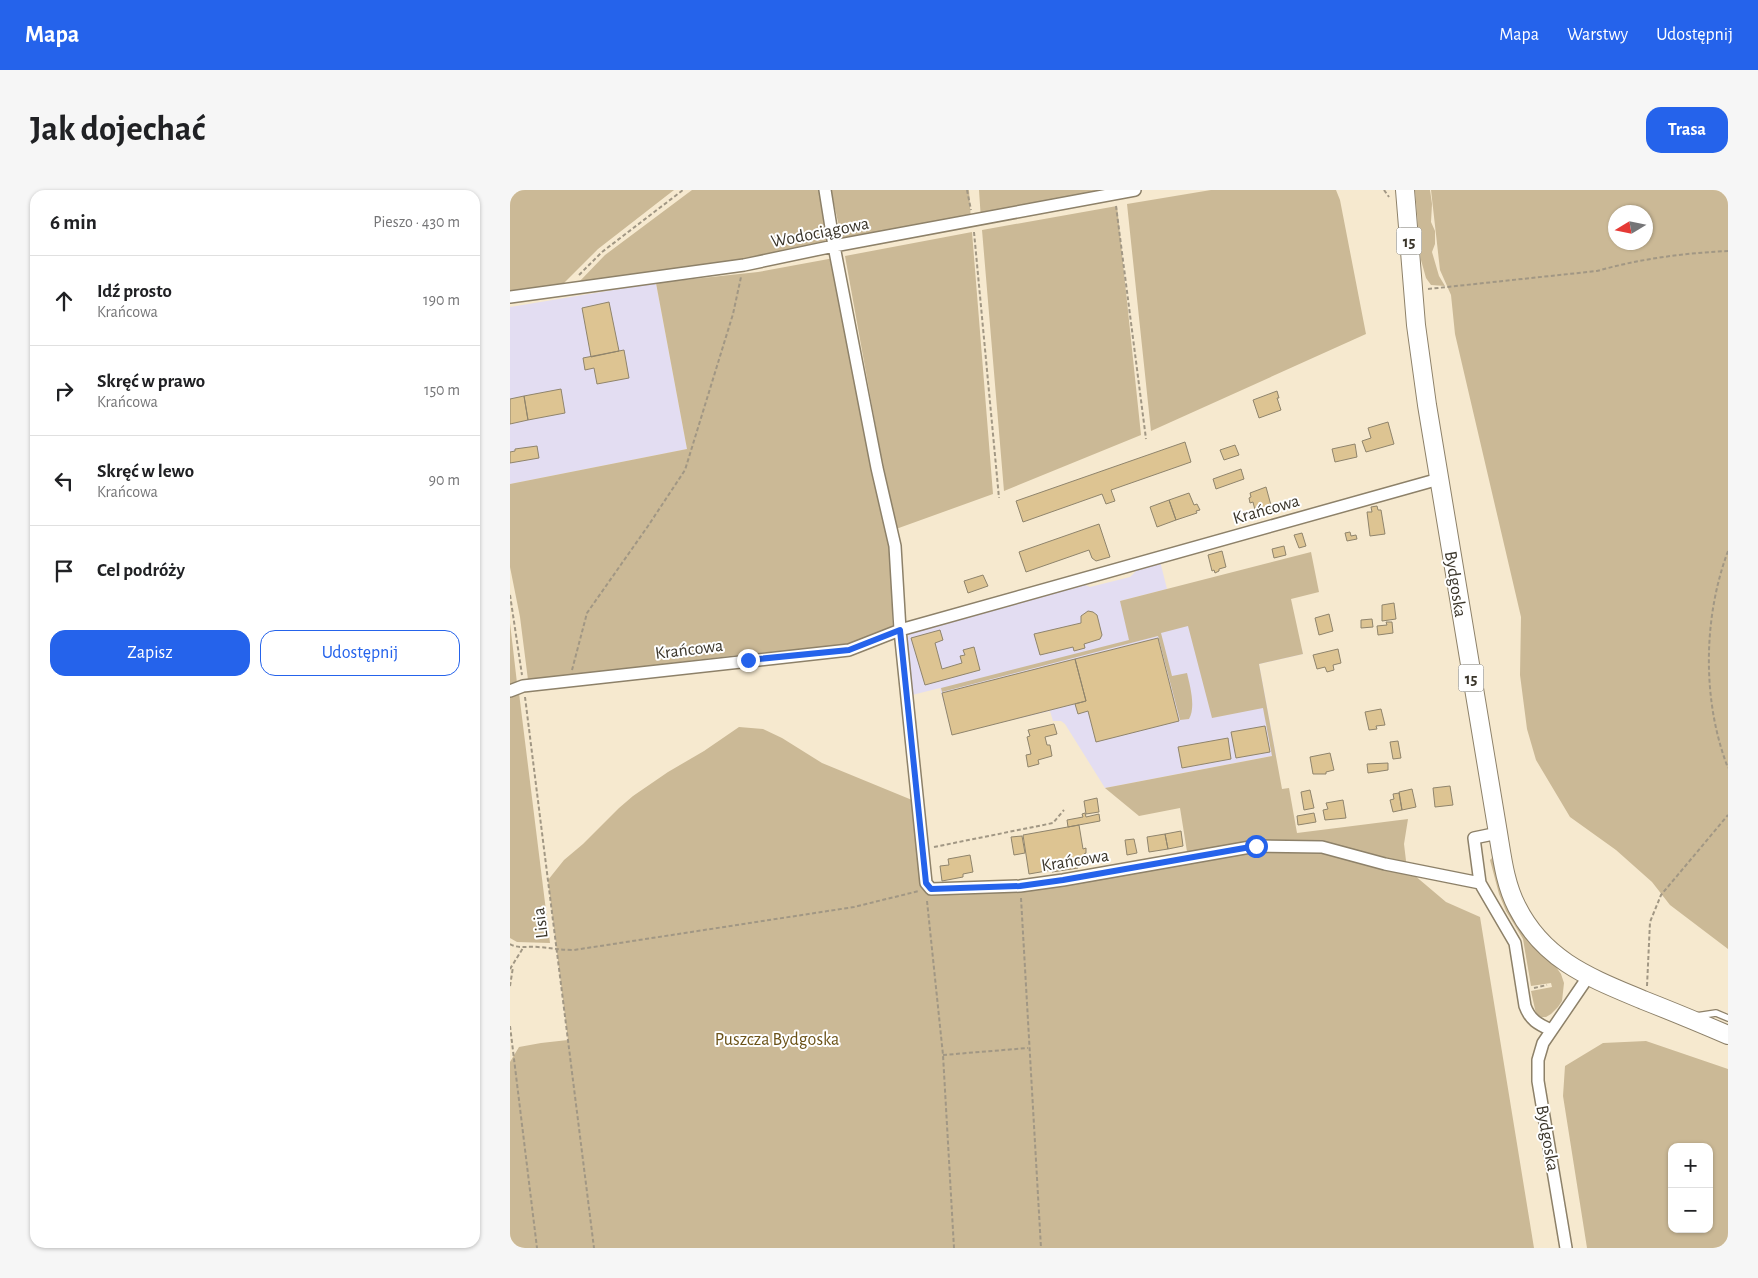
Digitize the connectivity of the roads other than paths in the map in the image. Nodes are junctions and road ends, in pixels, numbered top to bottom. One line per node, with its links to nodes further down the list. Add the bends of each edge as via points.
1 (825, 190): 4 (street)
2 (1135, 190): 4 (street, Wodociągowa)
3 (1397, 194): 6 (main road, Bydgoska / 15)
4 (834, 246): 5 (street, Wodociągowa, via 744,265); 7 (street, via 895,546)
5 (510, 297)
6 (1439, 479): 7 (street, Krańcowa); 9 (main road, Bydgoska / 15)
7 (900, 630): 8 (street, Krańcowa, via 849,650 523,686); 10 (street, Krańcowa, via 928,889 1020,886 1256,846 1288,845 1322,847 1385,864)
8 (510, 691)
9 (1498, 833): 10 (street, via 1474,838); 11 (main road, Bydgoska / 15, via 1506,876 1516,906 1542,943)
10 (1480, 883): 14 (street, via 1515,943 1528,1015 1535,1023)
11 (1588, 977): 12 (main road, 15); 14 (street, Bydgoska)
12 (1686, 1017): 13 (lane, via 1716,1013); 15 (main road, 15)
13 (1728, 1018)
14 (1551, 1030): 16 (street, Bydgoska, via 1542,1043 1538,1081)
15 (1728, 1035)
16 (1566, 1248)

